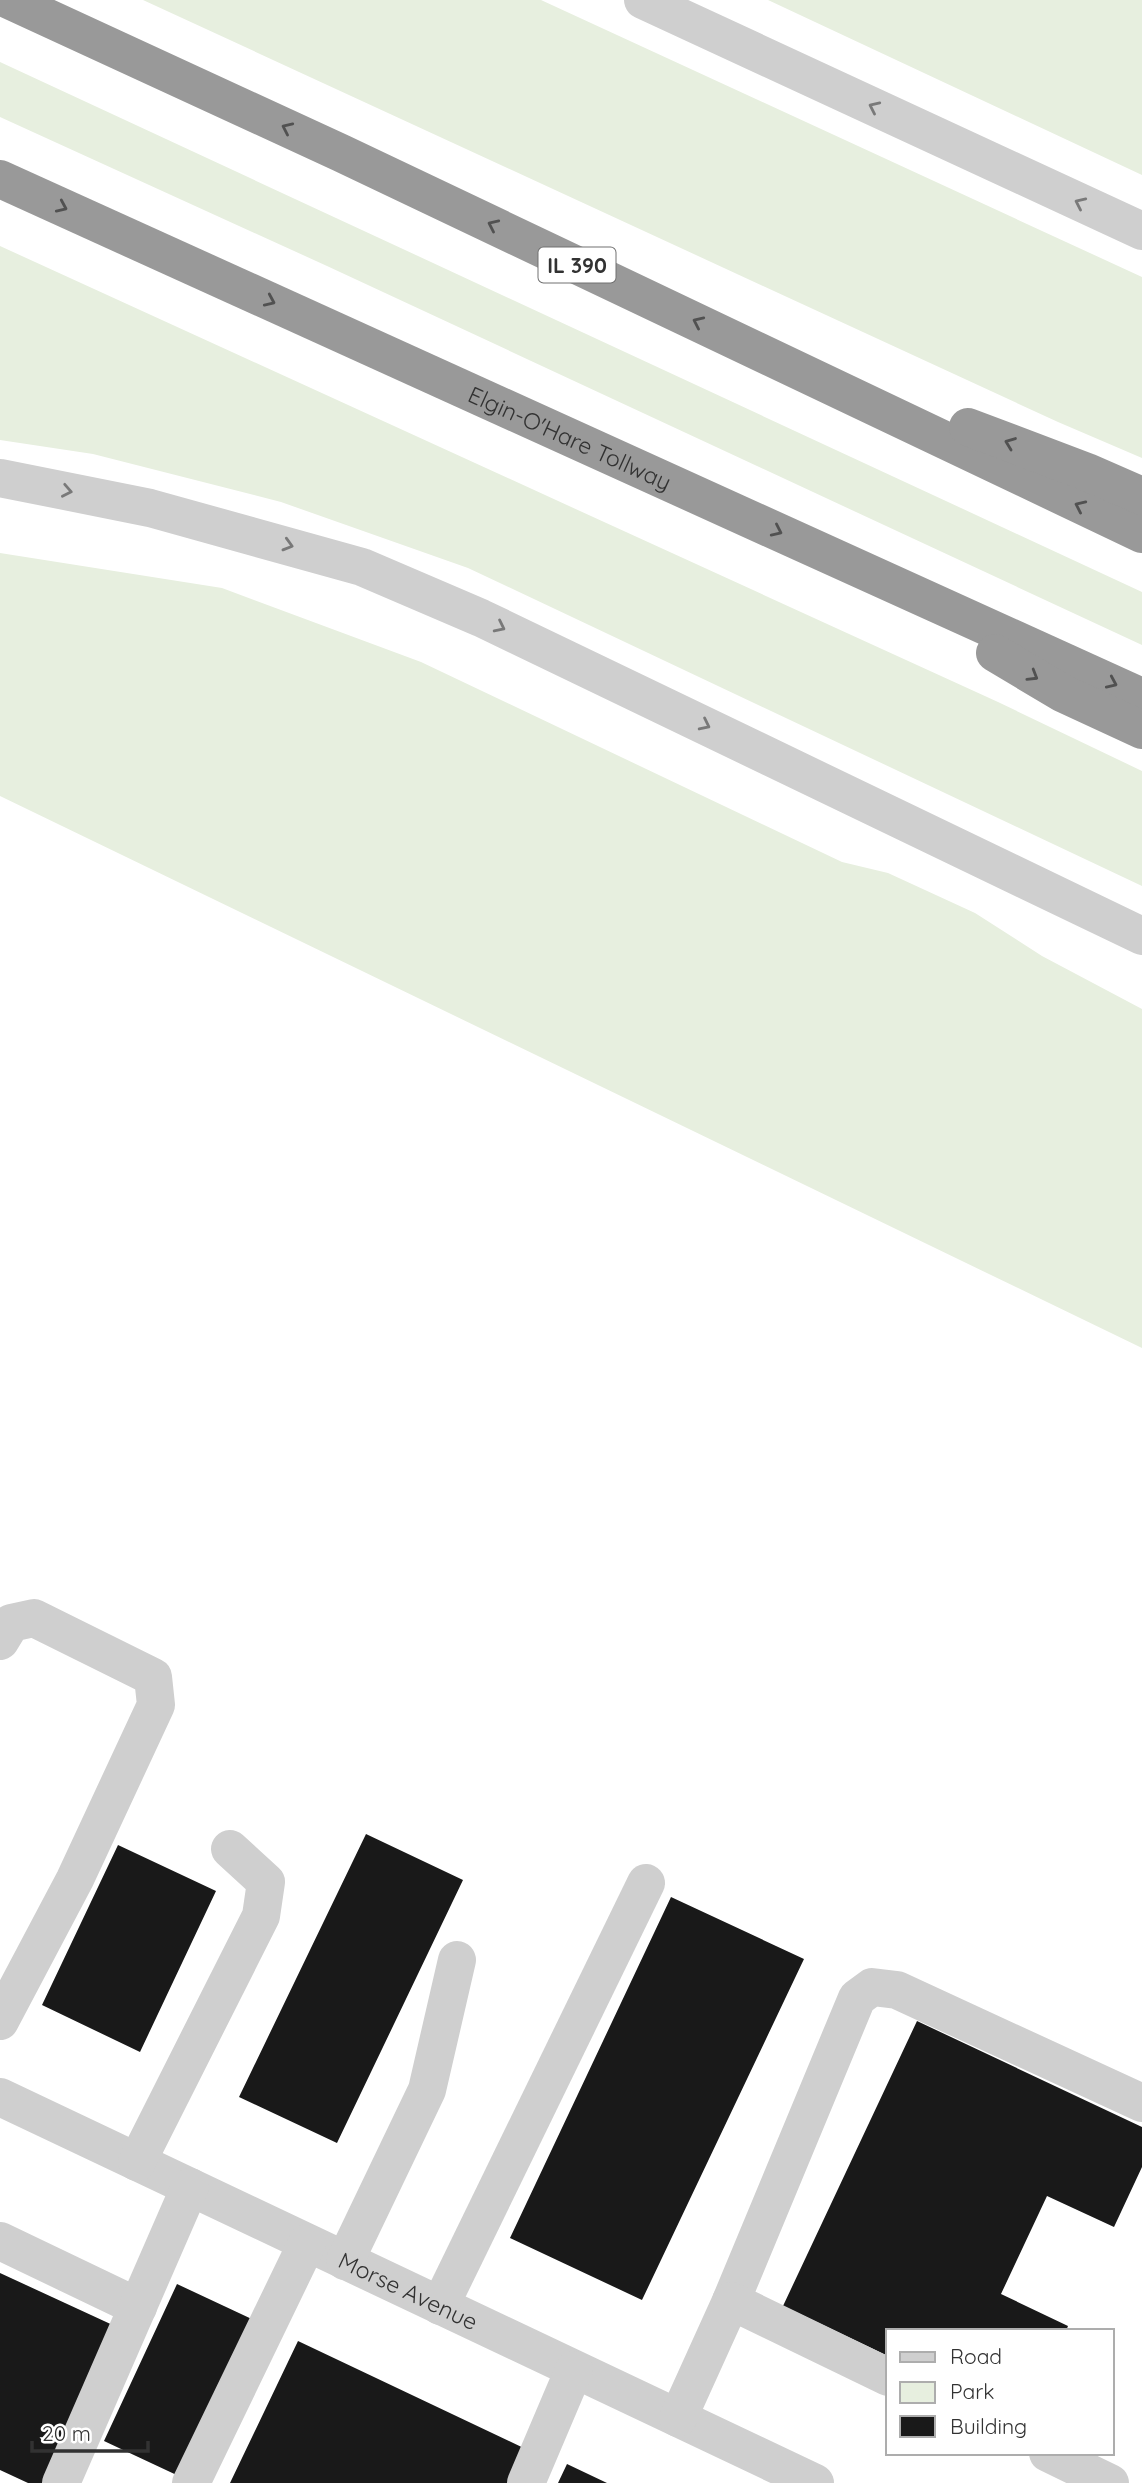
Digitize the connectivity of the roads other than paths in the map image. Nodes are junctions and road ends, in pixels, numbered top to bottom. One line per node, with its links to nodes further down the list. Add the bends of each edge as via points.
1 (9, 0): 5 (highway, IL 390, one-way to 1)
2 (643, 0): 4 (street, one-way to 2)
3 (0, 179): 9 (highway, Elgin-O'Hare Tollway, one-way to 9)
4 (1142, 231)
5 (740, 342): 7 (highway, one-way to 5); 8 (highway, IL 390, one-way to 5)
6 (0, 478): 12 (street, one-way to 12, via 150,508 362,567 481,618)
7 (1142, 496)
8 (1142, 534)
9 (827, 554): 10 (highway, Elgin-O'Hare Tollway, one-way to 10); 11 (highway, one-way to 11, via 1062,693)
10 (1142, 697)
11 (1142, 730)
12 (1142, 936)
13 (0, 1641): 17 (street, via 10,1623 34,1618 153,1676 156,1705 75,1879)
14 (230, 1849): 20 (street, via 266,1882 261,1916)
15 (646, 1883): 26 (street)
16 (457, 1961): 24 (street, via 427,2090)
17 (0, 2021)
18 (0, 2097): 20 (street, Morse Avenue)
19 (1142, 2104): 25 (street, via 897,1990 872,1987 858,1997)
20 (137, 2162): 21 (street, Morse Avenue)
21 (190, 2187): 23 (street, Morse Avenue); 27 (street)
22 (0, 2241): 27 (street)
23 (307, 2243): 24 (street, Morse Avenue); 33 (street)
24 (345, 2261): 26 (street, Morse Avenue)
25 (731, 2301): 29 (street); 30 (street)
26 (440, 2306): 28 (street, Morse Avenue)
27 (138, 2307): 32 (street)
28 (574, 2370): 30 (street, Morse Avenue); 34 (street)
29 (886, 2376)
30 (678, 2418): 35 (street, Morse Avenue)
31 (1052, 2455): 36 (street)
32 (61, 2483)
33 (191, 2483)
34 (526, 2483)
35 (815, 2483)
36 (1110, 2483)

